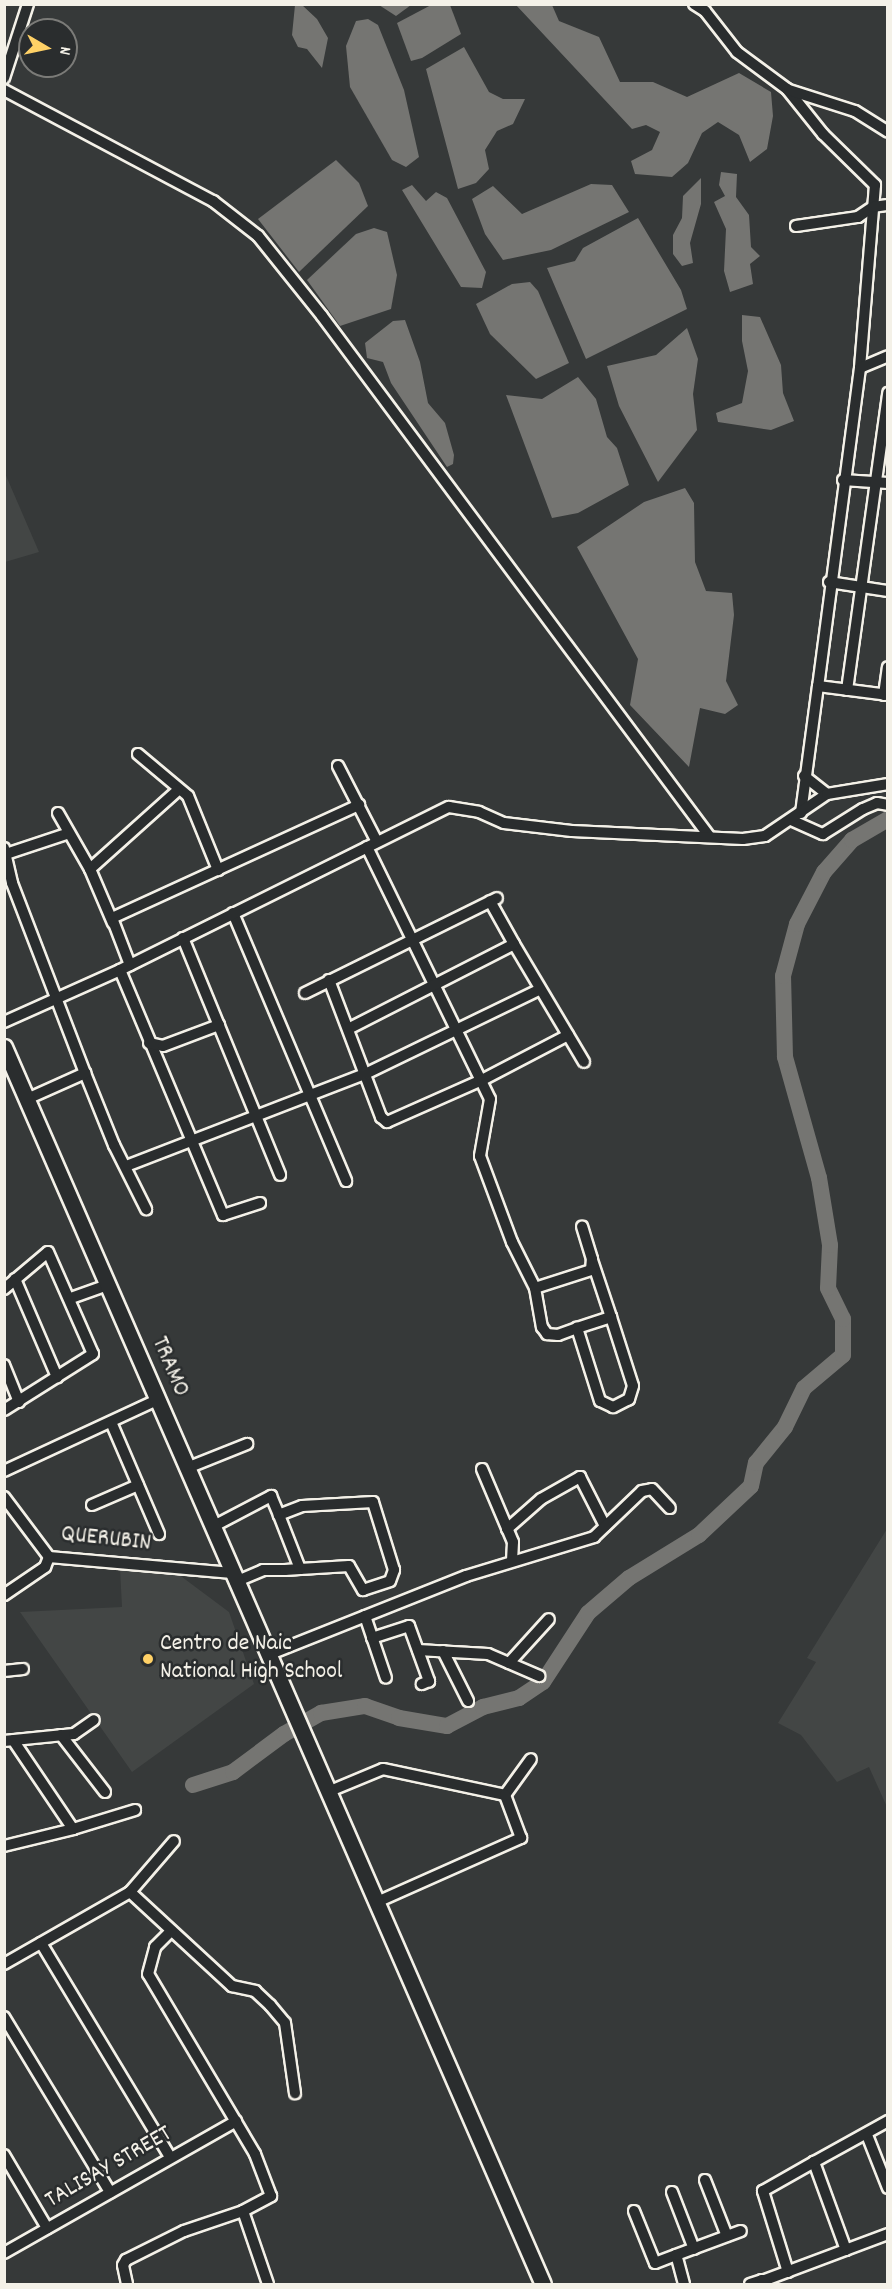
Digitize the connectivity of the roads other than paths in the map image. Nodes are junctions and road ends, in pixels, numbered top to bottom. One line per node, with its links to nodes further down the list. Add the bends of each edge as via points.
1 (28, 4): 3 (street)
2 (694, 4): 4 (street, via 705,11 737,52)
3 (4, 78)
4 (787, 89): 6 (street, via 855,111); 8 (street, via 823,134 875,185)
5 (4, 90): 35 (street, via 213,201 258,236 322,316)
6 (888, 132)
7 (888, 205): 8 (street)
8 (873, 207): 9 (street, via 858,217); 11 (street)
9 (796, 226)
10 (888, 357): 11 (street)
11 (860, 368): 13 (street)
12 (888, 393): 15 (street)
13 (843, 480): 15 (street); 16 (street)
14 (888, 483): 15 (street)
15 (874, 484): 17 (street)
16 (829, 582): 17 (street); 20 (street)
17 (859, 588): 18 (street); 21 (street)
18 (888, 591)
19 (888, 668): 22 (street)
20 (818, 686): 21 (street); 25 (street)
21 (847, 690): 22 (street)
22 (886, 695)
23 (138, 754): 27 (street)
24 (338, 766): 29 (street)
25 (804, 776): 28 (street); 32 (street)
26 (888, 784): 28 (street)
27 (178, 790): 38 (street); 39 (street, via 188,796)
28 (827, 794): 32 (street)
29 (359, 805): 36 (street); 39 (street)
30 (888, 805): 33 (street, via 877,803 863,809 823,834)
31 (58, 813): 34 (street)
32 (801, 813): 33 (street)
33 (791, 820): 35 (street, via 765,836)
34 (69, 833): 37 (street); 38 (street)
35 (709, 836): 36 (street, via 572,831 504,823 479,812 449,807)
36 (372, 844): 40 (street); 43 (street)
37 (5, 851): 50 (street, via 12,883)
38 (90, 869): 41 (street)
39 (218, 870): 41 (street, via 112,918)
40 (233, 913): 42 (street); 62 (street)
41 (113, 923): 45 (street)
42 (183, 938): 45 (street); 52 (street)
43 (413, 939): 44 (street, via 493,899); 46 (street); 47 (street)
44 (514, 944): 47 (street); 48 (street)
45 (125, 968): 50 (street); 56 (street)
46 (328, 980): 49 (street); 53 (street)
47 (436, 985): 53 (street); 54 (street)
48 (539, 990): 54 (street); 55 (street)
49 (305, 993)
50 (58, 998): 51 (street); 59 (street)
51 (4, 1022)
52 (219, 1025): 56 (street, via 163,1046); 64 (street)
53 (350, 1028): 60 (street)
54 (458, 1029): 60 (street); 61 (street)
55 (568, 1035): 58 (street); 61 (street)
56 (149, 1043): 65 (street)
57 (4, 1047): 63 (street, TRAMO)
58 (584, 1062)
59 (85, 1073): 63 (street); 66 (street)
60 (365, 1074): 61 (street, via 381,1117 387,1122); 62 (street)
61 (482, 1080): 75 (street, via 490,1099 480,1156 512,1242)
62 (310, 1095): 64 (street); 68 (street)
63 (27, 1099): 74 (street, TRAMO)
64 (256, 1116): 65 (street); 67 (street)
65 (190, 1141): 66 (street); 69 (street, via 223,1215)
66 (126, 1166): 70 (street)
67 (280, 1175)
68 (346, 1181)
69 (260, 1203)
70 (146, 1209)
71 (582, 1227): 72 (street)
72 (592, 1260): 75 (street, via 588,1272); 78 (street)
73 (15, 1279): 76 (street); 77 (street, via 48,1252); 81 (street)
74 (110, 1284): 77 (street); 82 (street, TRAMO)
75 (535, 1288): 79 (street, via 544,1332 554,1336)
76 (4, 1289)
77 (71, 1298): 81 (street, via 93,1354)
78 (611, 1317): 79 (street); 79 (street, via 634,1390 629,1399 613,1407 600,1401)
79 (577, 1328)
80 (4, 1365): 83 (street)
81 (57, 1377): 83 (street)
82 (159, 1399): 85 (street); 87 (street, TRAMO)
83 (19, 1402): 84 (street)
84 (4, 1410)
85 (111, 1422): 89 (street); 90 (street)
86 (247, 1443): 87 (street)
87 (187, 1468): 96 (street, TRAMO)
88 (482, 1469): 97 (street)
89 (4, 1471)
90 (138, 1485): 92 (street); 98 (street)
91 (4, 1497): 99 (street, QUERUBIN)
92 (92, 1505)
93 (670, 1508): 95 (street, via 652,1489 642,1491)
94 (279, 1515): 96 (street, via 271,1496); 101 (street); 101 (street, via 302,1506 373,1502 394,1574 390,1581 366,1591 359,1589 349,1566)
95 (605, 1526): 97 (street, via 580,1477 541,1499); 100 (street, via 594,1538)
96 (212, 1527): 102 (street, TRAMO)
97 (507, 1529): 100 (street, via 513,1542)
98 (159, 1534)
99 (49, 1557): 102 (street, QUERUBIN); 103 (street, via 45,1567)
100 (512, 1560): 104 (street)
101 (300, 1569): 102 (street, via 263,1570)
102 (233, 1577): 109 (street, TRAMO)
103 (4, 1595)
104 (365, 1616): 106 (street); 109 (street)
105 (549, 1619): 110 (street)
106 (372, 1638): 107 (street, via 409,1626); 114 (street)
107 (418, 1650): 108 (street); 115 (street, via 429,1681)
108 (443, 1651): 110 (street, via 488,1654); 116 (street)
109 (270, 1654): 121 (street, TRAMO)
110 (509, 1663): 113 (street)
111 (23, 1669): 112 (street)
112 (4, 1671)
113 (538, 1676)
114 (386, 1678)
115 (422, 1684)
116 (468, 1701)
117 (94, 1720): 118 (street, via 74,1734)
118 (61, 1735): 119 (street); 122 (street)
119 (9, 1740): 125 (street)
120 (531, 1759): 123 (street)
121 (330, 1791): 123 (street, via 383,1770); 129 (street, TRAMO)
122 (105, 1792)
123 (505, 1795): 129 (street, via 521,1838)
124 (135, 1810): 125 (street)
125 (73, 1829): 127 (street)
126 (174, 1840): 128 (street)
127 (5, 1845)
128 (130, 1892): 130 (street); 131 (street)
129 (377, 1902): 159 (street, TRAMO)
130 (171, 1931): 134 (street, via 232,1986 255,1991 285,2023); 135 (street, via 155,1947 148,1974)
131 (41, 1943): 132 (street); 139 (street)
132 (4, 1964)
133 (4, 2017): 143 (street)
134 (295, 2092)
135 (236, 2121): 139 (street, TALISAY STREET); 145 (street, via 271,2192 266,2201)
136 (888, 2121): 137 (street)
137 (867, 2135): 140 (street); 142 (street)
138 (4, 2155): 147 (street)
139 (170, 2157): 143 (street, TALISAY STREET)
140 (814, 2162): 152 (street); 155 (street, via 764,2191)
141 (705, 2180): 150 (street)
142 (888, 2188)
143 (110, 2192): 147 (street, TALISAY STREET)
144 (672, 2192): 151 (street)
145 (243, 2211): 157 (street, via 184,2231 126,2260 123,2265); 158 (street)
146 (634, 2211): 154 (street, via 655,2263)
147 (47, 2228): 153 (street, TALISAY STREET)
148 (741, 2231): 150 (street)
149 (888, 2234): 152 (street)
150 (727, 2236): 151 (street)
151 (694, 2249): 154 (street)
152 (846, 2250): 155 (street)
153 (4, 2253)
154 (676, 2255): 160 (street)
155 (788, 2272): 156 (street)
156 (766, 2282): 161 (street)
157 (128, 2284)
158 (268, 2284)
159 (543, 2284)
160 (684, 2284)
161 (750, 2284)

